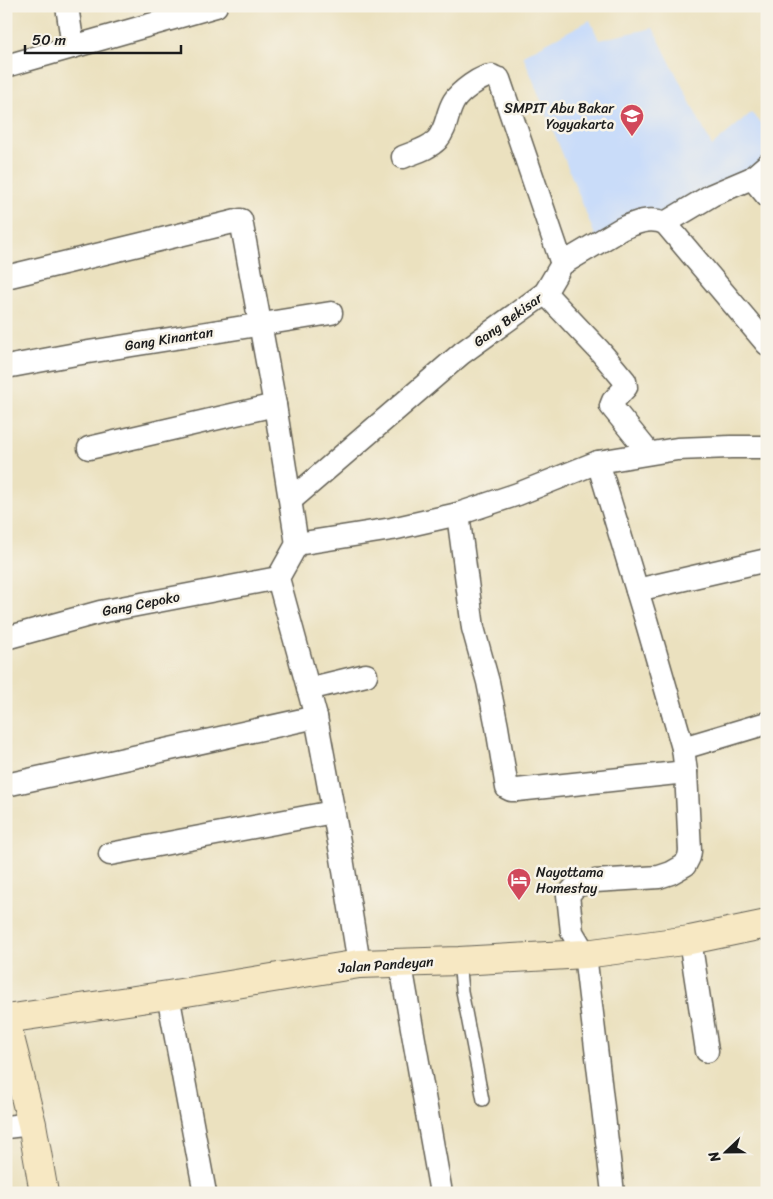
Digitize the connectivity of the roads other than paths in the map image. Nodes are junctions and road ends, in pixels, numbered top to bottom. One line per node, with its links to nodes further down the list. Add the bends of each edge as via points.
1 (66, 6): 4 (street)
2 (216, 6): 3 (street)
3 (171, 12): 4 (street)
4 (73, 47): 5 (street)
5 (6, 66)
6 (403, 157): 10 (street, via 429,147 438,138 459,94 483,78 492,76 499,79)
7 (760, 171): 8 (street); 9 (street)
8 (767, 196)
9 (665, 223): 10 (street, Gang Bekisar, via 656,219 631,224); 15 (street)
10 (562, 264): 12 (street, Gang Bekisar)
11 (6, 277): 14 (street, via 241,220)
12 (545, 293): 20 (street, via 625,381 626,387 611,406); 22 (street, Gang Bekisar, via 462,353)
13 (331, 313): 14 (street, Gang Kinantan)
14 (260, 324): 16 (street, Gang Kinantan); 17 (street)
15 (767, 344)
16 (6, 367)
17 (276, 405): 19 (street); 22 (street)
18 (767, 447): 20 (street, via 676,448)
19 (89, 448)
20 (649, 453): 21 (street)
21 (598, 462): 23 (street); 27 (street)
22 (290, 500): 24 (street)
23 (458, 514): 24 (street); 34 (street, via 473,628 488,682 507,788 517,790)
24 (298, 544): 26 (street)
25 (767, 560): 27 (street)
26 (278, 578): 28 (street, Gang Cepoko, via 100,612); 30 (street)
27 (637, 590): 33 (street)
28 (6, 638)
29 (366, 675): 30 (street)
30 (308, 689): 31 (street)
31 (316, 718): 35 (street); 36 (street)
32 (767, 723): 33 (street)
33 (683, 748): 34 (street)
34 (686, 772): 40 (street, via 690,851 685,865 659,878 595,881 576,886 568,895 572,932)
35 (6, 786)
36 (333, 812): 37 (street); 43 (street)
37 (110, 854)
38 (767, 924): 39 (street, Jalan Pandeyan)
39 (690, 940): 40 (street, Jalan Pandeyan); 46 (street)
40 (585, 954): 41 (street, Jalan Pandeyan); 52 (street)
41 (459, 961): 42 (street, Jalan Pandeyan); 47 (lane)
42 (402, 963): 43 (street, Jalan Pandeyan); 51 (street)
43 (360, 964): 44 (street, Jalan Pandeyan)
44 (168, 995): 45 (street, Jalan Pandeyan); 50 (street)
45 (6, 1021): 48 (street)
46 (707, 1051)
47 (483, 1100)
48 (19, 1126): 49 (street)
49 (44, 1193)
50 (205, 1193)
51 (441, 1193)
52 (613, 1193)

